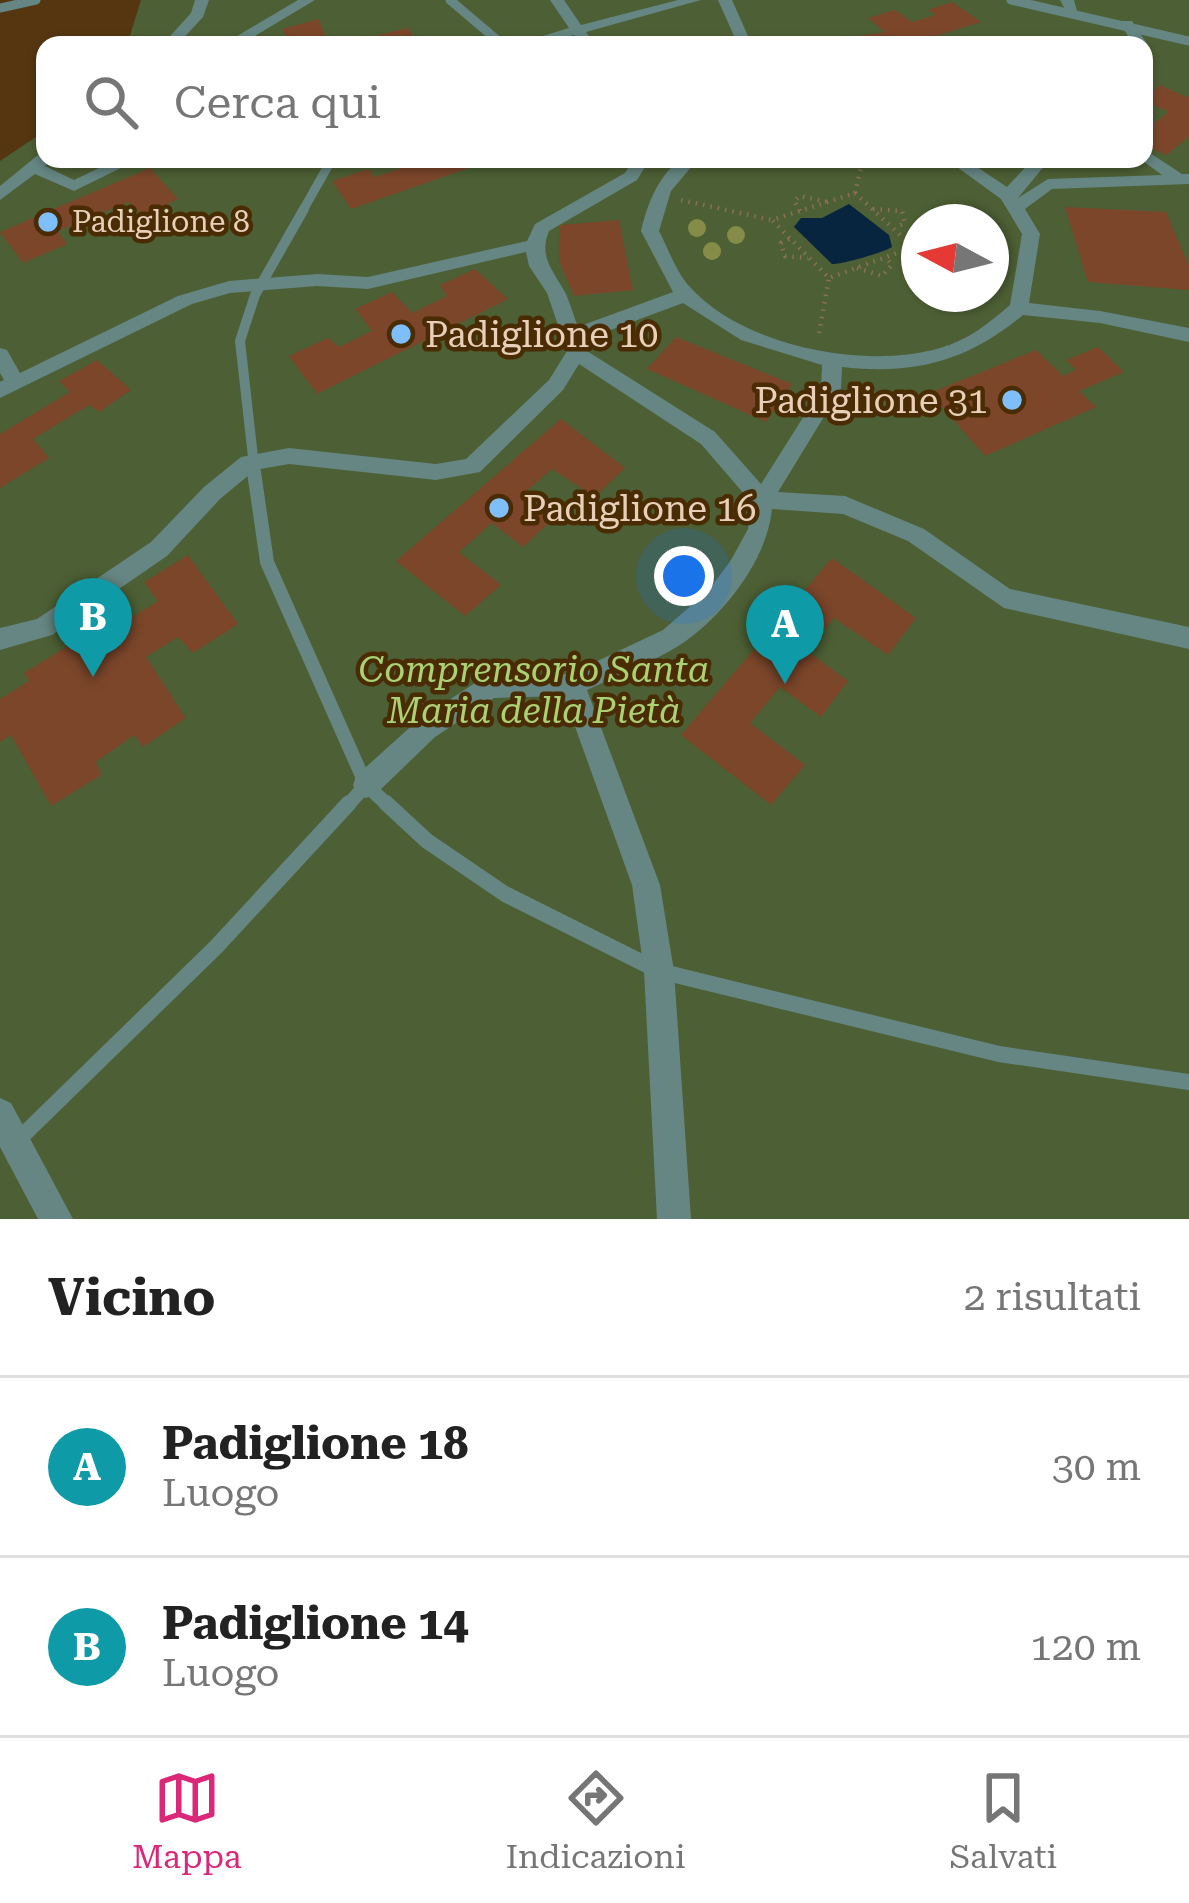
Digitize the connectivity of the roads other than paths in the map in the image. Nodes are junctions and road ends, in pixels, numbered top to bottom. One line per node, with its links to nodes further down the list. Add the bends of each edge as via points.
1 (36, 0): 10 (lane)
2 (202, 0): 13 (street)
3 (308, 0): 14 (street)
4 (450, 0): 15 (lane)
5 (557, 0): 12 (street)
6 (694, 0): 12 (street)
7 (725, 0): 18 (street)
8 (1011, 0): 9 (lane)
9 (1070, 6): 11 (lane)
10 (0, 8)
11 (1127, 25): 19 (street); 20 (lane)
12 (575, 28): 16 (street); 17 (street)
13 (177, 36)
14 (245, 36)
15 (492, 36)
16 (549, 36)
17 (581, 36)
18 (741, 36)
19 (1135, 36)
20 (1189, 41)
21 (1153, 160): 30 (street)
22 (36, 165): 31 (street)
23 (48, 168): 24 (street, via 74,186)
24 (112, 168)
25 (327, 168): 34 (lane)
26 (639, 168): 33 (street, via 541,227)
27 (679, 168): 35 (street, via 658,195 650,232)
28 (966, 168): 32 (street)
29 (1036, 168): 32 (street)
30 (1185, 182): 32 (street, via 1048,184)
31 (0, 195)
32 (1012, 201): 36 (street, via 1031,234)
33 (534, 245): 34 (street, via 368,283); 38 (street)
34 (260, 284): 41 (street, via 185,300); 42 (lane, via 240,341)
35 (685, 295): 38 (street, via 590,330); 40 (street, via 773,348)
36 (1019, 308): 37 (street); 40 (street, via 975,342 916,360)
37 (1189, 335)
38 (578, 354): 42 (street, via 530,414 472,466 436,472 289,456); 43 (street, via 708,438)
39 (0, 355): 41 (street)
40 (823, 359): 43 (street, via 830,388)
41 (7, 386)
42 (250, 464): 45 (street, via 160,549 43,628); 47 (lane, via 266,562)
43 (762, 500): 44 (street, via 844,505 916,535 1004,598); 46 (street, via 750,550 717,597 672,637)
44 (1189, 638)
45 (0, 639)
46 (572, 685): 47 (street, via 490,687 426,729); 48 (street, via 646,885)
47 (366, 785): 48 (lane, via 427,841 506,894); 50 (lane, via 216,947)
48 (659, 971): 49 (lane, via 999,1054); 52 (street)
49 (1189, 1082)
50 (8, 1128): 51 (street)
51 (56, 1219)
52 (674, 1219)

